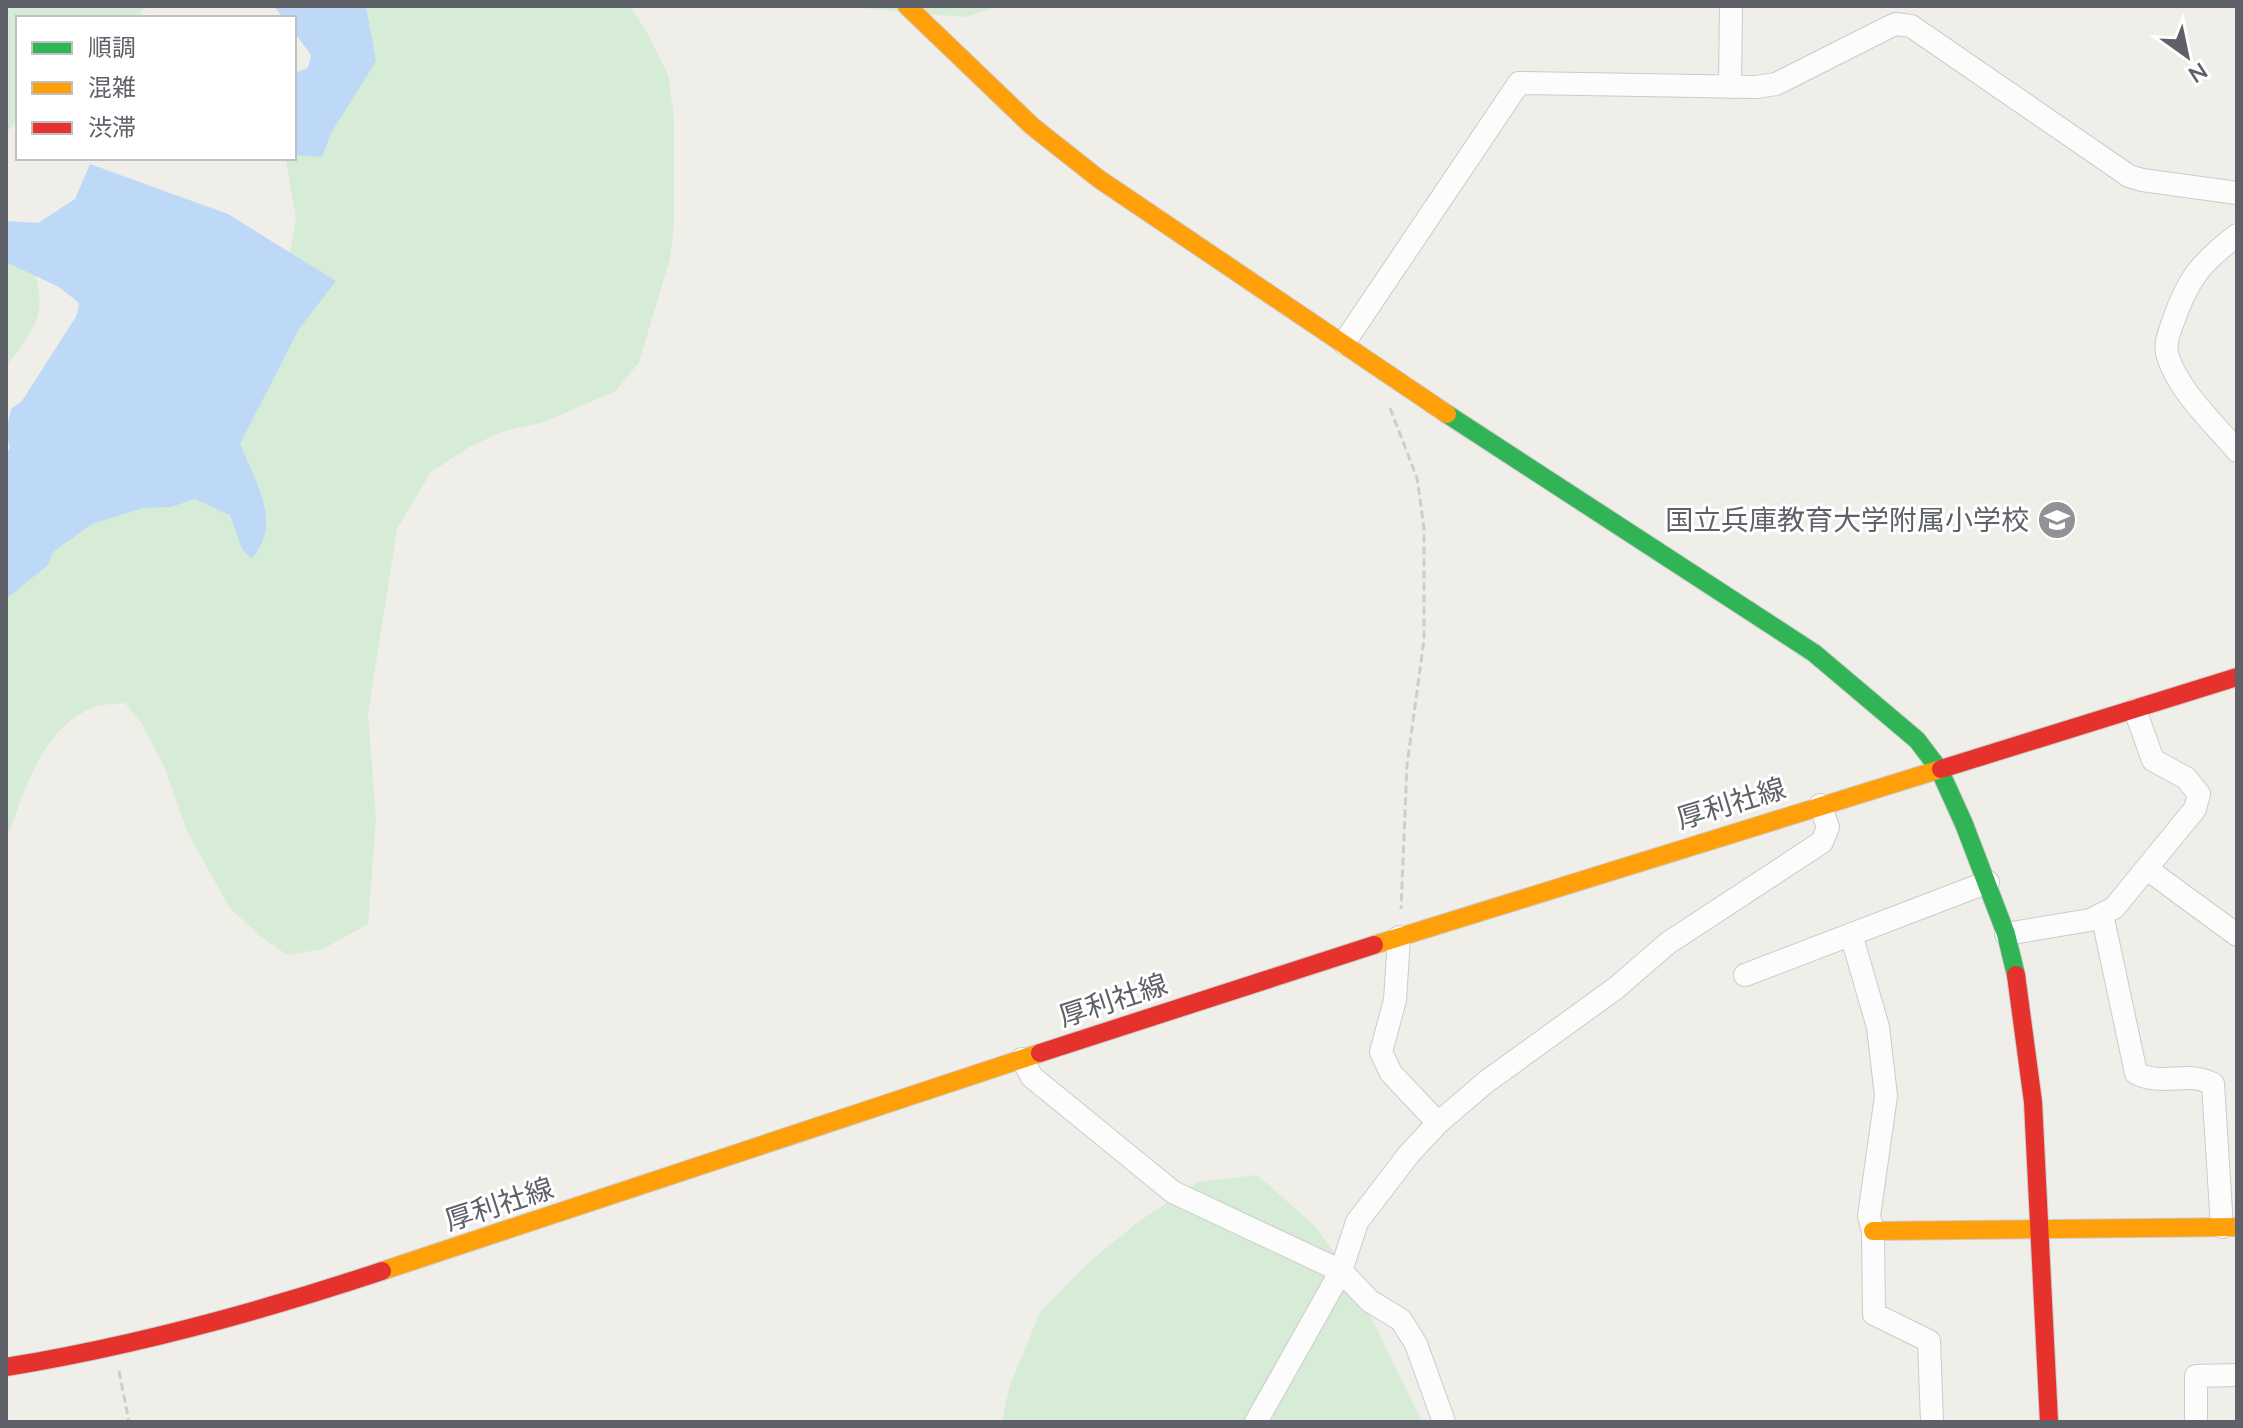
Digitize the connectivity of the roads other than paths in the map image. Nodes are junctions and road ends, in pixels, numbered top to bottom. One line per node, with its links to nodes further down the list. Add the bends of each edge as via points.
1 (907, 6): 6 (main road, via 1032,126 1099,179)
2 (1731, 6): 3 (street)
3 (1730, 87): 4 (street, via 1776,84 1889,27 1911,26 2129,176); 6 (street, via 1519,83)
4 (2237, 193)
5 (2237, 235): 7 (street, via 2194,275 2167,343 2181,384)
6 (1344, 343): 10 (main road, via 1814,653 1917,740)
7 (2237, 451)
8 (2237, 677): 9 (main road, 厚利社線)
9 (2135, 710): 10 (main road, 厚利社線); 12 (street, via 2153,760 2186,778 2199,794 2195,809)
10 (1939, 769): 11 (main road, 厚利社線); 13 (main road)
11 (1820, 805): 18 (main road, 厚利社線); 21 (street, via 1828,827 1822,842 1668,943)
12 (2147, 869): 14 (street, via 2114,908); 17 (street)
13 (1988, 882): 15 (street); 16 (main road)
14 (2102, 914): 16 (street); 22 (street, via 2136,1073 2148,1080 2202,1078 2213,1084)
15 (1851, 934): 19 (street); 24 (street, via 1878,1027 1886,1096 1869,1216)
16 (2006, 934): 23 (main road, via 2027,1044)
17 (2237, 935)
18 (1399, 937): 20 (main road, 厚利社線); 21 (street, via 1395,1000 1381,1052 1391,1073)
19 (1745, 975)
20 (1022, 1059): 25 (street, via 1032,1077 1173,1192); 26 (main road, 厚利社線, via 304,1297 205,1327)
21 (1438, 1123): 25 (street, via 1357,1222)
22 (2230, 1227): 23 (main road)
23 (2039, 1229): 24 (main road); 31 (main road)
24 (1873, 1231): 30 (street, via 1874,1314 1929,1341)
25 (1341, 1271): 28 (street); 29 (street, via 1370,1301 1401,1320 1416,1344)
26 (6, 1367)
27 (2237, 1375): 32 (street, via 2196,1376)
28 (1256, 1422)
29 (1444, 1422)
30 (1932, 1422)
31 (2049, 1422)
32 (2196, 1422)

